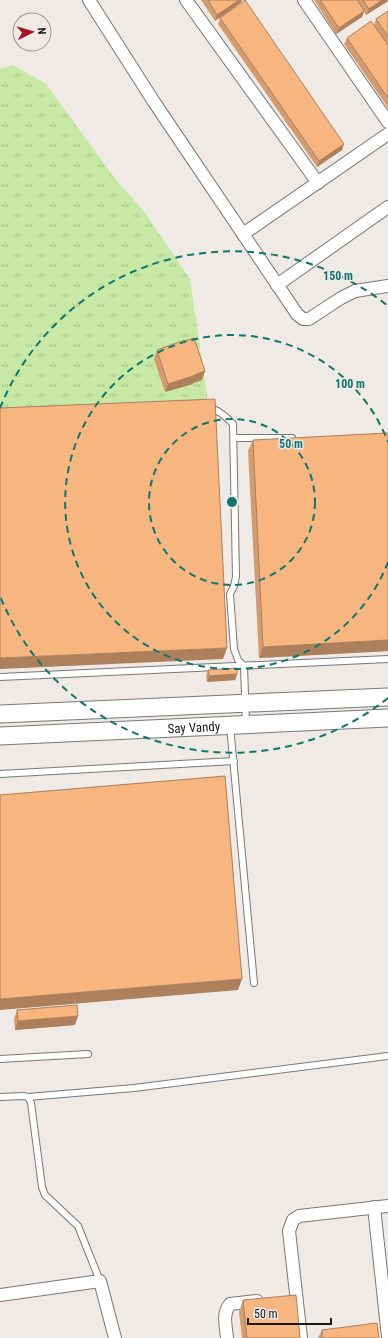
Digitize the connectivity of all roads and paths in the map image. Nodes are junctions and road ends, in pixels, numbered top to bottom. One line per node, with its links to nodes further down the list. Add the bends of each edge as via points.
1 (89, 0): 8 (street)
2 (186, 0): 6 (street)
3 (304, 0): 4 (street)
4 (388, 122)
5 (388, 134): 6 (street)
6 (318, 183): 8 (street)
7 (388, 207): 9 (street)
8 (243, 234): 9 (street)
9 (278, 285): 10 (street, via 303,319 309,319 355,291)
10 (388, 286)
11 (202, 408): 12 (lane, via 210,407 226,416 233,424)
12 (234, 438): 13 (lane); 15 (lane, via 236,577 230,594 234,649 238,660)
13 (297, 438)
14 (388, 659): 15 (lane)
15 (244, 666): 16 (lane); 18 (lane)
16 (0, 677)
17 (388, 697): 18 (street, Say Vandy)
18 (245, 703): 19 (street, Say Vandy); 21 (lane)
19 (0, 714)
20 (388, 718): 21 (street, Say Vandy)
21 (238, 726): 22 (street, Say Vandy); 23 (lane)
22 (0, 736)
23 (234, 761): 24 (lane); 25 (lane)
24 (0, 774)
25 (254, 983)
26 (88, 1054): 28 (lane)
27 (388, 1056): 30 (lane, via 134,1088)
28 (0, 1059)
29 (0, 1097): 30 (lane)
30 (28, 1097): 33 (lane, via 45,1196 78,1226)
31 (388, 1206): 32 (street)
32 (374, 1207): 35 (street, via 299,1216 293,1220 289,1231); 38 (street)
33 (100, 1282): 34 (street); 39 (street)
34 (0, 1295)
35 (296, 1295): 36 (street); 41 (street)
36 (281, 1297)
37 (267, 1299): 40 (street, via 230,1304 225,1315)
38 (388, 1337)
39 (115, 1338)
40 (227, 1338)
41 (301, 1338)

